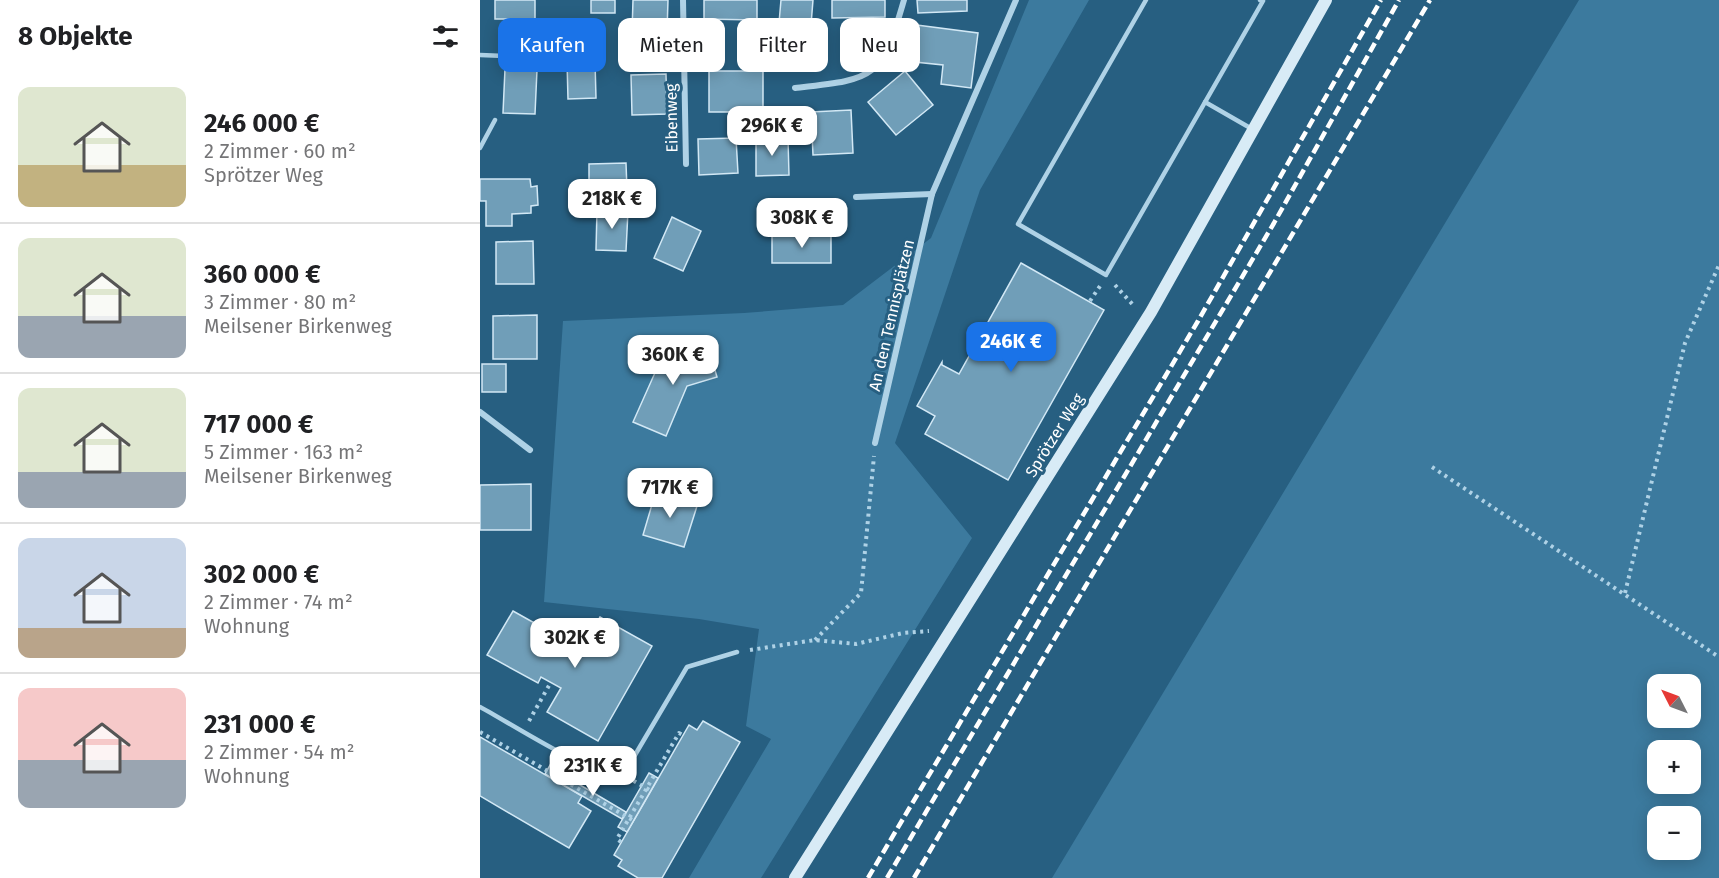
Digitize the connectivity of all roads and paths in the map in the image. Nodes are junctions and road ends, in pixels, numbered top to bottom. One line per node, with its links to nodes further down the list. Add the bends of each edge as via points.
1 (683, 0): 14 (street, Eibenweg)
2 (904, 0): 9 (street, via 892,44 877,68 854,82)
3 (1016, 0): 15 (street, An den Tennisplätzen)
4 (1146, 0): 10 (lane, via 1017,224 1106,275)
5 (1260, 0): 10 (lane, via 1263,1)
6 (1326, 0): 12 (street, Sprötzer Weg)
7 (480, 55): 8 (lane)
8 (498, 56)
9 (795, 88)
10 (1205, 102): 12 (lane)
11 (495, 120): 13 (lane)
12 (1255, 131): 39 (street, Sprötzer Weg, via 1152,312)
13 (480, 148)
14 (686, 164)
15 (933, 194): 16 (street); 19 (street, An den Tennisplätzen)
16 (856, 197)
17 (1719, 265): 22 (path, via 1685,343)
18 (480, 412): 20 (street)
19 (875, 443): 24 (path, via 861,593)
20 (530, 450)
21 (1432, 467): 22 (path)
22 (1625, 593): 26 (path)
23 (933, 630): 24 (path, via 856,644)
24 (814, 640): 25 (path)
25 (737, 652): 34 (lane, via 687,667 635,755 626,765)
26 (1719, 657)
27 (550, 682): 29 (path)
28 (480, 707): 29 (lane)
29 (523, 731): 34 (lane, via 589,767)
30 (480, 732): 36 (path)
31 (684, 735): 32 (path, via 679,732)
32 (664, 757): 33 (path); 35 (path)
33 (669, 760)
34 (613, 769): 35 (path)
35 (649, 790): 36 (path)
36 (629, 818): 37 (path); 38 (path, via 617,840)
37 (634, 821)
38 (621, 842)
39 (795, 878)

